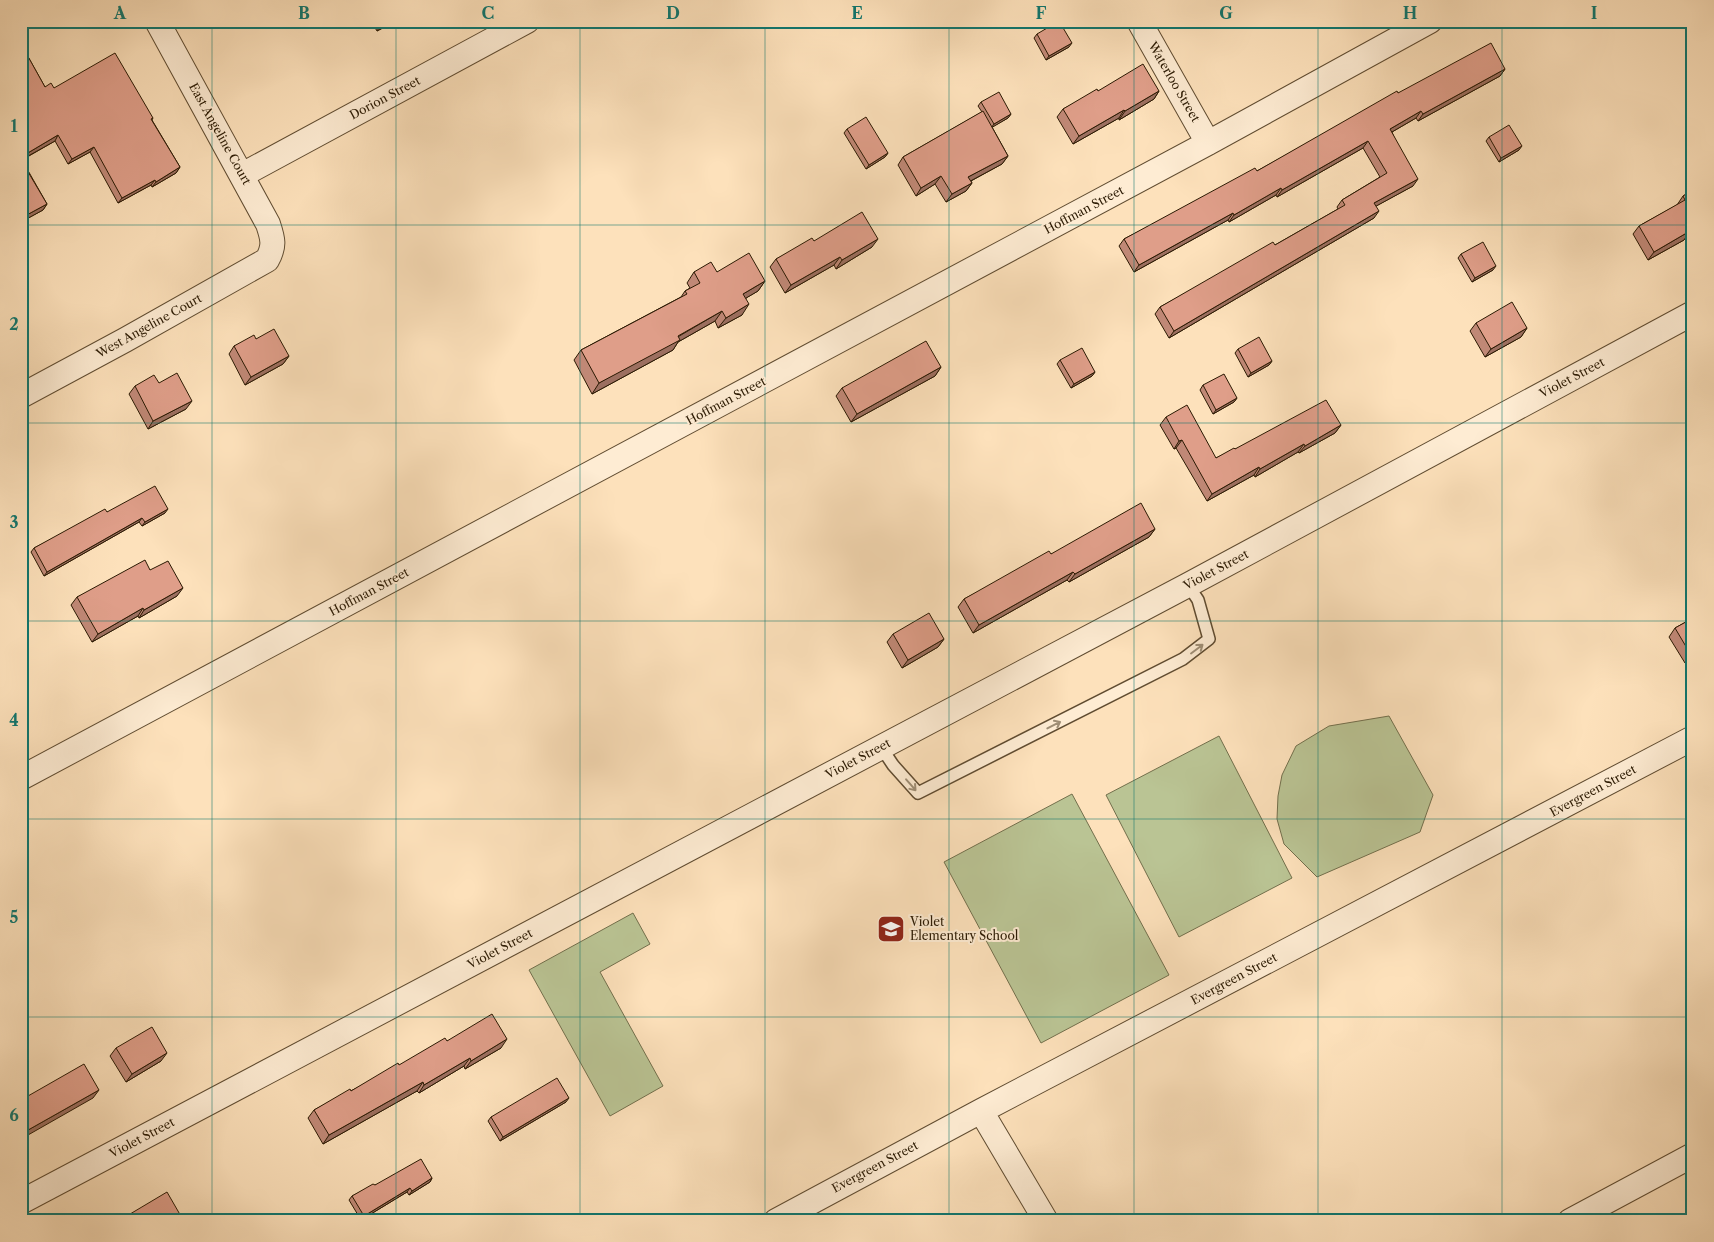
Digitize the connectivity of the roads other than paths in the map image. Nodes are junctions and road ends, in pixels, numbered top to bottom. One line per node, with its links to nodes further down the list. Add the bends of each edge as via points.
1 (157, 21): 6 (street, East Angeline Court)
2 (527, 21): 6 (street, Dorion Street)
3 (1139, 21): 5 (street, Waterloo Street)
4 (1430, 21): 5 (street, Hoffman Street)
5 (1208, 143): 13 (street, Hoffman Street)
6 (242, 175): 7 (street, East Angeline Court, via 268,224)
7 (273, 250): 9 (street, West Angeline Court, via 267,260)
8 (1693, 313): 10 (street, Violet Street)
9 (21, 396)
10 (1188, 585): 12 (street, Violet Street); 12 (lane, one-way to 10, via 918,793 1183,659 1209,639 1198,600)
11 (1693, 738): 14 (street, Evergreen Street)
12 (881, 747): 16 (street, Violet Street)
13 (21, 778)
14 (981, 1111): 17 (street, Evergreen Street); 18 (street)
15 (1693, 1155): 19 (street)
16 (21, 1202)
17 (776, 1221)
18 (1046, 1221)
19 (1570, 1221)

